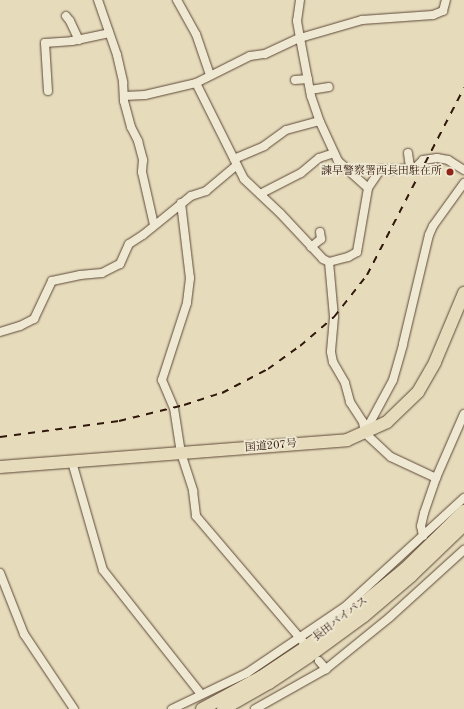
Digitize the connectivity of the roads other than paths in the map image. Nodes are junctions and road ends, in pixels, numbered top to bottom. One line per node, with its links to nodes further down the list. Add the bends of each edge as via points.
1 (98, 0): 6 (street)
2 (177, 0): 9 (street, via 196,34)
3 (300, 0): 7 (street, via 297,21)
4 (446, 0): 7 (street, via 443,11 432,15 362,20)
5 (66, 16): 8 (street)
6 (109, 33): 8 (street); 16 (street, via 117,55)
7 (300, 38): 9 (street, via 265,54 250,56); 10 (street)
8 (80, 40): 15 (street, via 45,42)
9 (210, 75): 12 (street)
10 (308, 79): 11 (street); 14 (street)
11 (295, 80)
12 (196, 83): 16 (street, via 145,95); 20 (street)
13 (329, 87): 14 (street)
14 (310, 90): 17 (street)
15 (48, 91)
16 (124, 96): 27 (street, via 131,127 143,160 142,172)
17 (319, 121): 18 (street); 20 (street, via 286,130)
18 (334, 153): 24 (street, via 338,162); 25 (street, via 320,158 301,173)
19 (408, 153): 21 (street)
20 (235, 162): 25 (street, via 244,179); 26 (street, via 206,191)
21 (410, 167): 22 (street, via 415,168 423,160 437,158 448,160); 24 (street, via 380,170)
22 (464, 170)
23 (464, 183): 34 (street, via 431,231 393,380)
24 (368, 188): 30 (street, via 358,252)
25 (260, 194): 29 (street)
26 (181, 203): 27 (street); 35 (street, via 190,278 187,303 162,380 174,408)
27 (154, 225): 32 (street, via 129,244 120,264 102,273 52,281 34,319)
28 (320, 232): 29 (street, via 321,239)
29 (311, 247): 30 (street, via 323,260)
30 (329, 262): 34 (street, via 334,317 331,352 333,362 345,383 350,402 363,422)
31 (464, 293): 34 (highway, 国道207号, via 435,362 418,392 387,422)
32 (0, 332)
33 (464, 414): 38 (street)
34 (365, 433): 35 (highway, 国道207号, via 347,440); 38 (street, via 391,457)
35 (182, 453): 36 (highway, 国道207号); 45 (street, via 193,491 196,516)
36 (72, 462): 37 (highway, 国道207号); 48 (street, via 103,570)
37 (0, 467)
38 (436, 478): 42 (street, via 421,526)
39 (464, 498): 42 (street)
40 (464, 511): 51 (highway, 長田バイパス, via 406,569 356,610 261,677)
41 (464, 525): 52 (highway, 長田バイパス, via 364,616 302,661)
42 (423, 536): 45 (street, via 346,606)
43 (464, 550): 47 (street, via 390,617)
44 (0, 573): 49 (street, via 24,634)
45 (302, 640): 48 (street, via 247,673)
46 (319, 660): 47 (street)
47 (326, 669): 53 (street)
48 (202, 694): 50 (street)
49 (74, 709)
50 (172, 709)
51 (202, 709)
52 (223, 709)
53 (255, 709)

